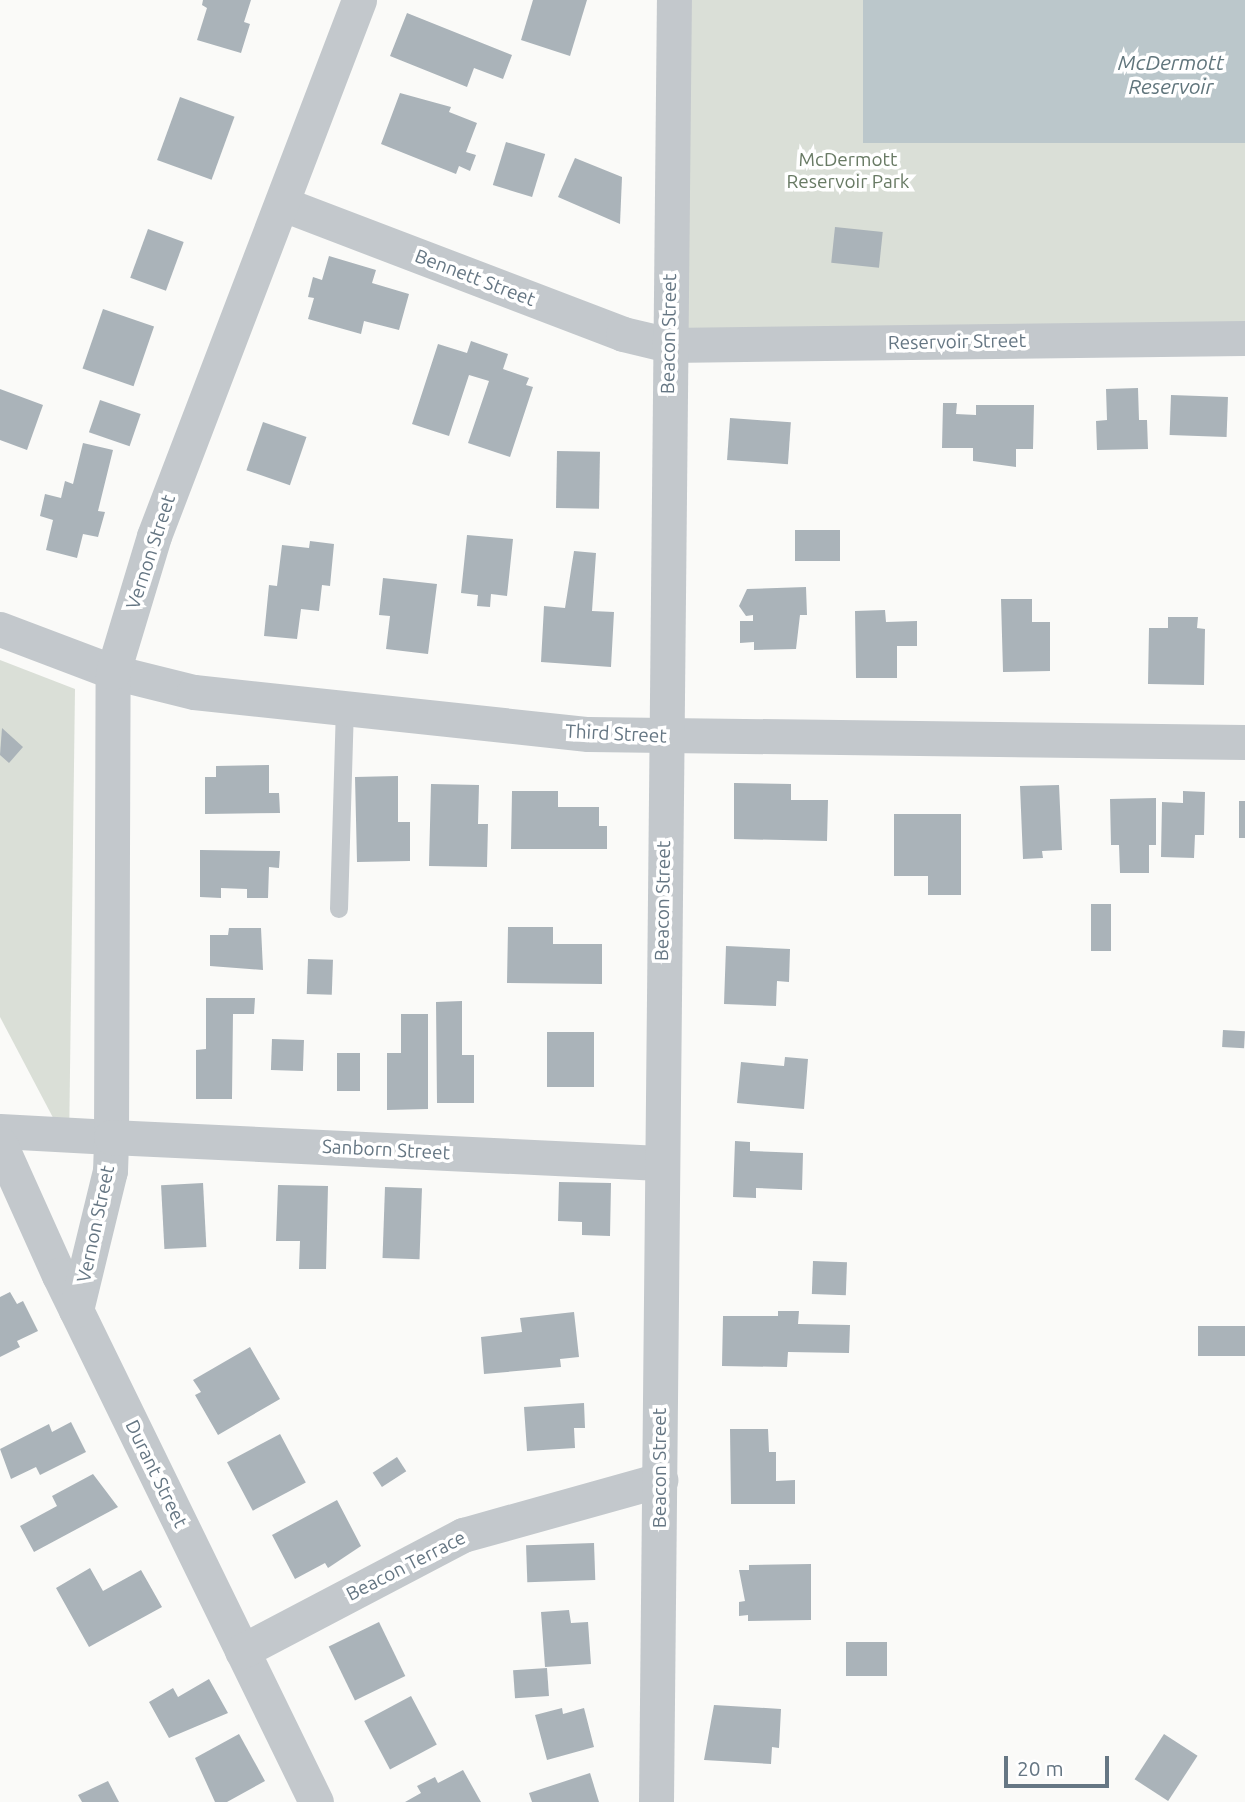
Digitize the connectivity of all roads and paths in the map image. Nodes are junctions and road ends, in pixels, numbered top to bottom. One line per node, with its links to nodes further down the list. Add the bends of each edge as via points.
1 (359, 0): 3 (street, Vernon Street)
2 (674, 0): 5 (street, Beacon Street)
3 (283, 204): 5 (street, Bennett Street, via 622,334); 7 (street, Vernon Street, via 154,536)
4 (1245, 338): 5 (street, Reservoir Street)
5 (669, 345): 9 (street, Beacon Street)
6 (0, 629): 7 (street, Third Street)
7 (113, 672): 8 (street, Third Street, via 194,692); 13 (street, Vernon Street)
8 (345, 710): 9 (street, Third Street); 11 (lane)
9 (664, 737): 10 (street, Third Street); 15 (street, Beacon Street)
10 (1245, 742)
11 (339, 909)
12 (0, 1131): 13 (street, Vernon Street)
13 (111, 1137): 15 (street, Sanborn Street); 16 (street, Vernon Street, via 110,1171)
14 (0, 1144): 16 (street, Durant Street)
15 (660, 1163): 17 (street, Beacon Street)
16 (76, 1311): 18 (street, Durant Street)
17 (660, 1480): 18 (street, Beacon Terrace, via 463,1535); 20 (street, Beacon Street)
18 (242, 1651): 19 (street, Durant Street)
19 (316, 1802)
20 (656, 1802)

